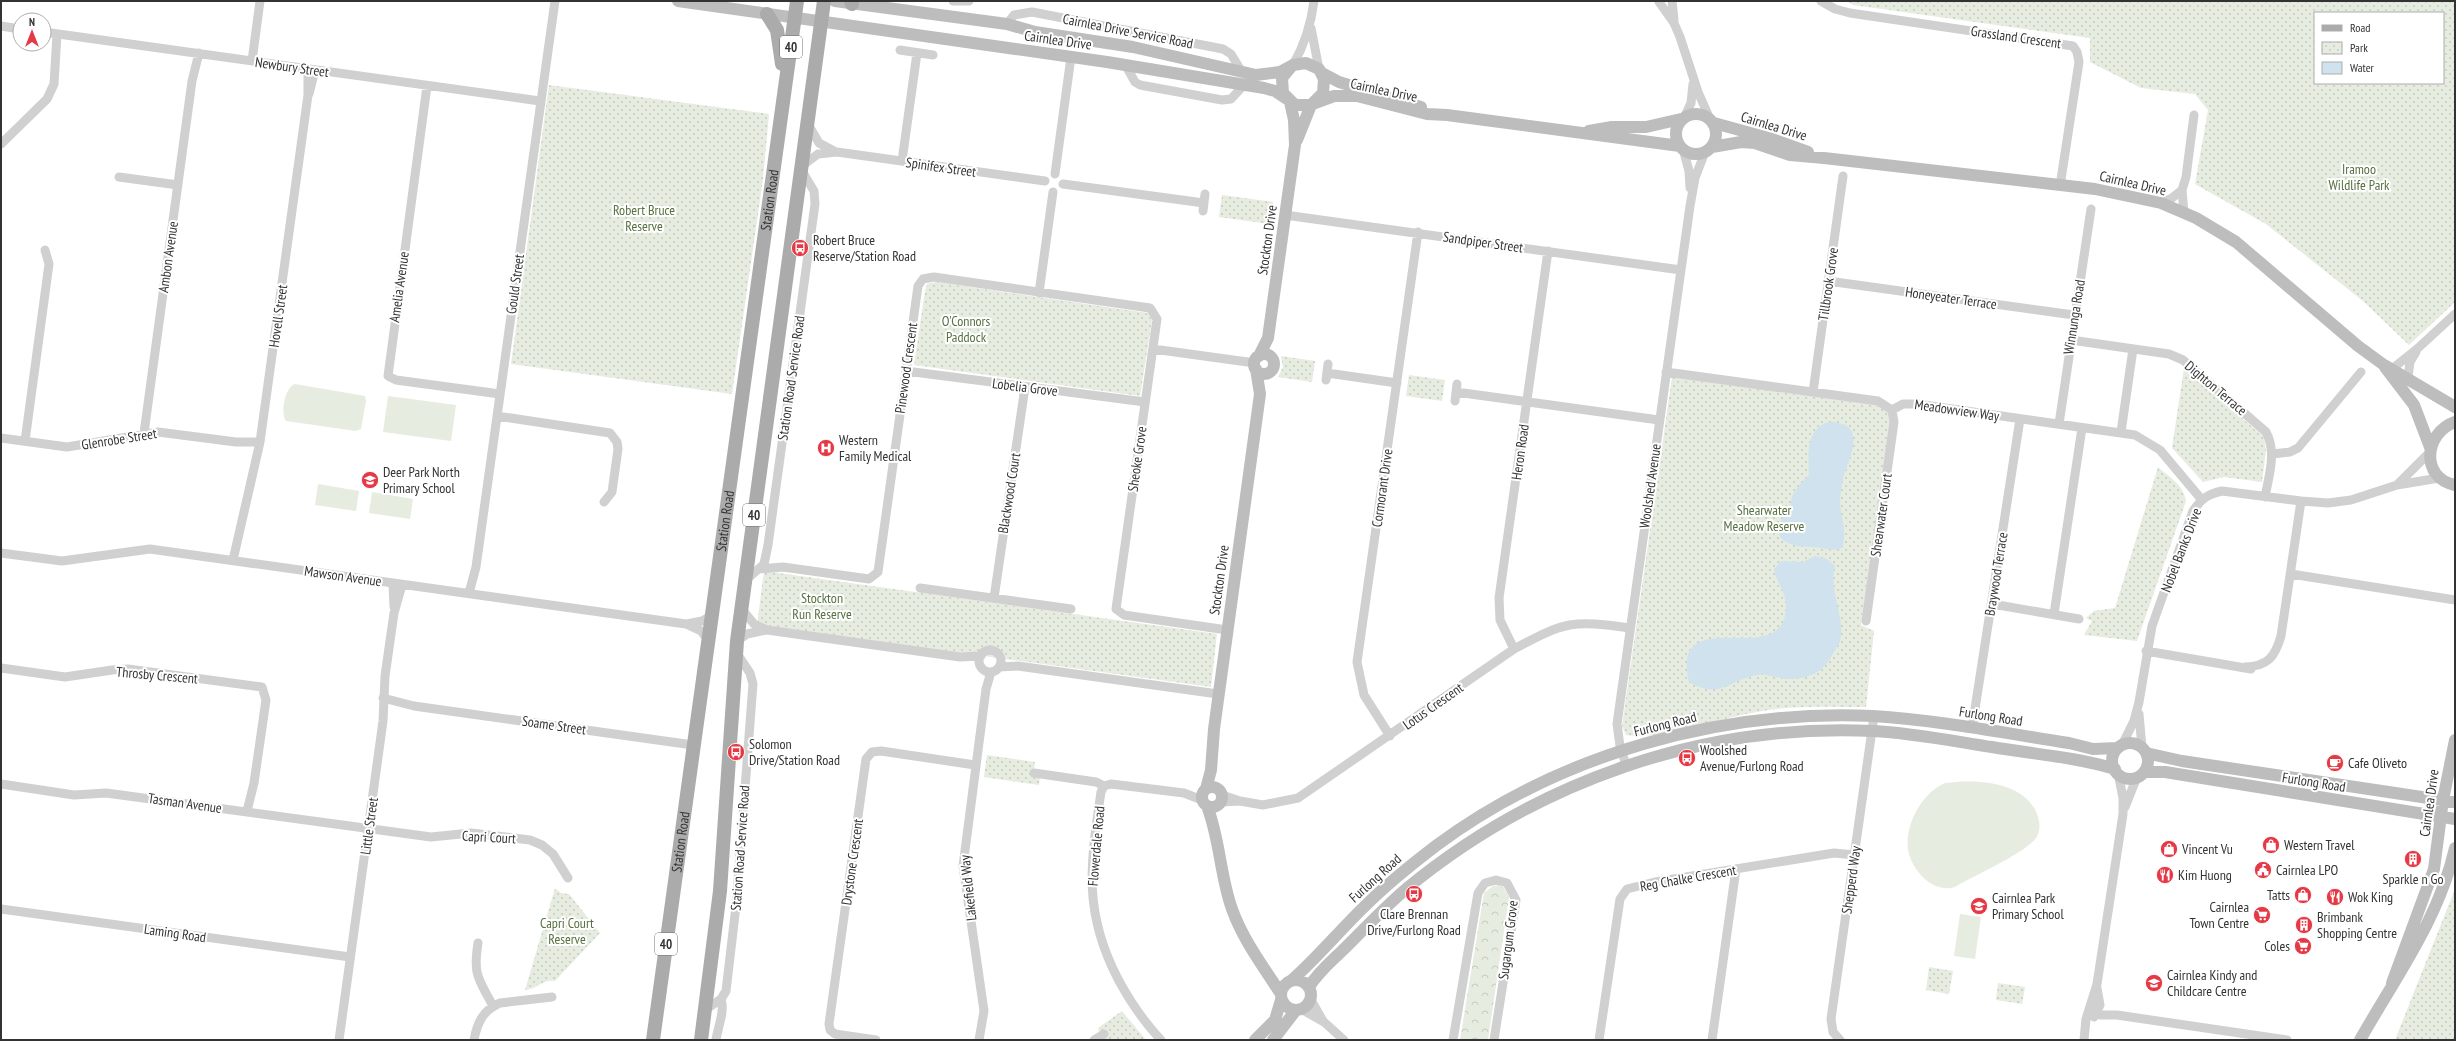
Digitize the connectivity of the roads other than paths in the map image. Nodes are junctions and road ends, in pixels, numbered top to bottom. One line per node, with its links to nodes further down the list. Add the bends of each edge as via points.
1 (260, 1): 30 (street)
2 (555, 1): 40 (street, Gould Street)
3 (678, 1): 14 (street, Cairnlea Drive)
4 (797, 1): 15 (main road, Station Road / 40)
5 (824, 1): 16 (main road, Station Road / 40)
6 (835, 1): 13 (street, Cairnlea Drive)
7 (953, 1): 8 (street)
8 (969, 1)
9 (1314, 1): 20 (street)
10 (1661, 1): 17 (street)
11 (1672, 1): 17 (street)
12 (1821, 1): 63 (street, Grassland Crescent, via 1835,9 1850,13 2073,46 2079,62)
13 (851, 2): 18 (street, Cairnlea Drive)
14 (767, 14): 15 (street, Cairnlea Drive); 39 (main road, via 779,37)
15 (795, 18): 16 (street, Cairnlea Drive); 39 (main road, Station Road / 40)
16 (822, 22): 29 (street, Cairnlea Drive); 47 (main road, Station Road / 40)
17 (1674, 23): 36 (street)
18 (1007, 24): 24 (street, Cairnlea Drive, via 1035,32); 35 (street, Cairnlea Drive Service Road, via 1014,15 1032,12 1223,49 1231,54)
19 (1, 26): 21 (street)
20 (1310, 27): 32 (street, via 1302,50); 34 (street)
21 (12, 28)
22 (52, 34): 23 (street, Newbury Street)
23 (60, 35): 27 (street, Newbury Street); 49 (street, via 54,84 48,99)
24 (1076, 38): 29 (street); 35 (street, Cairnlea Drive, via 1133,47)
25 (900, 50): 26 (street)
26 (917, 52): 28 (street); 55 (street)
27 (196, 53): 30 (street, Newbury Street); 62 (street, Ambon Avenue)
28 (933, 55)
29 (1071, 57): 31 (street, Cairnlea Drive); 57 (street)
30 (252, 61): 33 (street, Newbury Street)
31 (1126, 66): 37 (street, Cairnlea Drive); 37 (street, via 1135,82 1140,85 1222,100 1231,100)
32 (1292, 66): 34 (street, via 1306,63); 35 (street, Cairnlea Drive, via 1270,74); 41 (street, via 1285,72 1281,86)
33 (312, 70): 38 (street, Newbury Street); 114 (street, Hovell Street)
34 (1320, 71): 42 (street, via 1325,86 1320,99); 43 (street, Cairnlea Drive, via 1339,82)
35 (1242, 72)
36 (1693, 74): 45 (street, via 1691,102); 46 (street)
37 (1244, 85): 41 (street, Cairnlea Drive, via 1270,89)
38 (428, 86): 40 (street, Newbury Street); 98 (street, Amelia Avenue, via 388,376 396,380)
39 (784, 92): 140 (main road, Station Road / 40)
40 (540, 101): 98 (street, Gould Street)
41 (1288, 101): 42 (street, via 1300,106); 50 (street, Stockton Drive, via 1294,120)
42 (1313, 104): 43 (street, Cairnlea Drive, via 1334,96 1357,96 1420,113); 50 (street, Stockton Drive)
43 (1447, 115): 48 (street, Cairnlea Drive)
44 (2194, 115): 64 (street)
45 (1683, 118): 46 (street, via 1698,113); 48 (street, Cairnlea Drive, via 1646,127 1612,127); 51 (street, via 1676,136)
46 (1712, 121): 52 (street, via 1717,135); 54 (street, Cairnlea Drive)
47 (808, 124): 53 (street, Spinifex Street, via 819,143); 56 (main road, Station Road / 40)
48 (1578, 133): 51 (street, Cairnlea Drive)
49 (1, 144)
50 (1295, 145): 71 (street, Stockton Drive)
51 (1682, 148): 52 (street, via 1693,154); 68 (street, Woolshed Avenue, via 1690,181)
52 (1708, 150): 54 (street, Cairnlea Drive, via 1741,142 1755,142 1790,155); 68 (street, Woolshed Avenue, via 1696,178)
53 (837, 152): 55 (street, Spinifex Street); 56 (street, Spinifex Street, via 818,154)
54 (1824, 158): 63 (street, Cairnlea Drive)
55 (902, 161): 60 (street, Spinifex Street)
56 (802, 168): 124 (street, Station Road Service Road, via 814,190 815,204); 130 (main road, Station Road / 40)
57 (1056, 174): 60 (street, via 1048,176); 61 (street, via 1060,176)
58 (1843, 176): 76 (street, Tillbrook Grove)
59 (119, 177): 62 (street)
60 (1045, 181): 65 (street, via 1048,189)
61 (1063, 184): 65 (street, via 1060,189); 66 (street)
62 (178, 185): 111 (street, Ambon Avenue)
63 (2060, 186): 67 (street, Cairnlea Drive, via 2095,189)
64 (2182, 190): 67 (street); 70 (street)
65 (1053, 192): 77 (street)
66 (1204, 203)
67 (2161, 204): 70 (street, Cairnlea Drive)
68 (1690, 206): 75 (street, Woolshed Avenue)
69 (2091, 209): 79 (street, Winnunga Road)
70 (2184, 213): 87 (street, Cairnlea Drive, via 2236,242 2358,346)
71 (1285, 215): 72 (street, Sandpiper Street); 80 (street, Stockton Drive)
72 (1418, 232): 74 (street, Sandpiper Street); 94 (street, Cormorant Drive)
73 (45, 250): 113 (street, via 49,264)
74 (1548, 251): 75 (street, Sandpiper Street); 101 (street, Heron Road)
75 (1681, 270): 91 (street, Woolshed Avenue)
76 (1828, 281): 79 (street, Honeyeater Terrace); 97 (street, Tillbrook Grove)
77 (1038, 293): 82 (street, Sheoke Grove, via 1150,308 1157,319); 88 (street, Pinewood Crescent, via 934,277 923,279 918,286)
78 (2455, 314): 84 (street)
79 (2074, 315): 81 (street, Winnunga Road)
80 (1268, 338): 85 (street, Stockton Drive); 86 (street, Stockton Drive)
81 (2071, 340): 83 (street, Dighton Terrace); 108 (street, Winnunga Road)
82 (1153, 349): 86 (street); 100 (street, Sheoke Grove)
83 (2133, 349): 110 (street); 116 (street, Dighton Terrace, via 2169,354 2183,360 2266,432 2271,440)
84 (2417, 349): 87 (street); 93 (street, via 2410,362)
85 (1272, 358): 86 (street, via 1266,354); 89 (street, via 1274,365)
86 (1256, 363): 89 (street, via 1261,373); 99 (street, Stockton Drive)
87 (2388, 367): 93 (street, Cairnlea Drive); 115 (street, Cairnlea Drive, via 2414,405)
88 (906, 371): 95 (street, Lobelia Grove); 127 (street, Pinewood Crescent, via 878,572 869,579)
89 (1270, 372): 99 (street, Stockton Drive)
90 (1327, 372): 94 (street)
91 (1666, 372): 97 (street); 106 (street, Woolshed Avenue)
92 (2361, 372): 116 (street, via 2298,448 2290,452)
93 (2408, 377): 102 (street, Cairnlea Drive)
94 (1397, 383): 162 (street, Cormorant Drive, via 1358,662 1364,695)
95 (1025, 387): 100 (street, Lobelia Grove); 134 (street, Blackwood Court)
96 (1456, 392): 101 (street)
97 (1813, 392): 103 (street, via 1878,401)
98 (500, 394): 104 (street, Gould Street)
99 (1260, 394): 146 (street, Stockton Drive)
100 (1145, 402): 146 (street, Sheoke Grove, via 1116,609 1124,615)
101 (1528, 402): 106 (street); 149 (street, Heron Road, via 1499,598 1500,620)
102 (2455, 407)
103 (1892, 410): 105 (street, Meadowview Way, via 1903,404 1917,404); 142 (street, Shearwater Court, via 1894,422)
104 (497, 416): 122 (street, via 610,433 617,442 618,449 612,492); 133 (street, Gould Street)
105 (2020, 419): 108 (street, Meadowview Way); 136 (street, Braywood Terrace)
106 (1659, 420): 144 (street, Woolshed Avenue)
107 (2455, 422): 115 (street, via 2443,429)
108 (2059, 424): 109 (street, Meadowview Way)
109 (2082, 428): 110 (street, Meadowview Way); 139 (street)
110 (2121, 432): 121 (street, Meadowview Way, via 2135,435 2160,450)
111 (144, 433): 113 (street, Glenrobe Street, via 67,447); 114 (street, Glenrobe Street, via 158,432)
112 (1, 438): 113 (street, Glenrobe Street)
113 (25, 441)
114 (260, 446): 126 (street, Hovell Street, via 244,506)
115 (2430, 450): 117 (street, Cairnlea Drive, via 2432,468); 118 (street, Nobel Banks Drive)
116 (2272, 454): 120 (street, Dighton Terrace)
117 (2447, 482): 118 (street, Nobel Banks Drive); 119 (street)
118 (2397, 485): 123 (street, Nobel Banks Drive, via 2351,500)
119 (2455, 493)
120 (2265, 497): 121 (street, Nobel Banks Drive, via 2222,491 2210,494); 123 (street, Nobel Banks Drive)
121 (2202, 500): 150 (street, Nobel Banks Drive, via 2193,511 2152,626)
122 (604, 502)
123 (2301, 502): 129 (street)
124 (767, 552): 127 (street, via 769,559); 128 (street, Station Road Service Road)
125 (1, 553): 126 (street, Mawson Avenue, via 62,561 150,549)
126 (237, 561): 131 (street, Mawson Avenue)
127 (783, 568): 128 (street, Pinewood Crescent)
128 (759, 569): 130 (street, Station Road Service Road)
129 (2291, 574): 135 (street); 150 (street, via 2281,636 2272,658 2257,667)
130 (745, 581): 137 (main road, Station Road / 40)
131 (398, 584): 133 (street, Mawson Avenue); 157 (street, Little Street)
132 (920, 588): 134 (street)
133 (473, 594): 143 (street, Mawson Avenue)
134 (994, 598): 138 (street)
135 (2455, 600)
136 (1992, 604): 139 (street); 160 (street, Braywood Terrace)
137 (741, 608): 145 (street, via 754,624); 148 (main road, Station Road / 40)
138 (1072, 609)
139 (2054, 614): 141 (street)
140 (712, 615): 143 (street, Mawson Avenue, via 700,622); 147 (main road, Station Road / 40)
141 (2079, 619)
142 (1866, 621)
143 (686, 624): 147 (street, Mawson Avenue, via 700,631)
144 (1630, 628): 149 (street, Lotus Crescent, via 1589,622 1572,623 1549,630); 166 (street, Woolshed Avenue, via 1617,724)
145 (767, 630): 148 (street, via 746,634); 152 (street, via 960,657)
146 (1227, 630): 156 (street, Stockton Drive)
147 (708, 640): 164 (main road, Station Road / 40)
148 (737, 647): 198 (street, Station Road Service Road, via 753,684 736,906 727,983); 201 (main road, Station Road / 40, via 720,891)
149 (1514, 649): 162 (street, Lotus Crescent)
150 (2146, 651): 158 (street, Nobel Banks Drive)
151 (1000, 663): 152 (street); 152 (street, via 997,653 992,651 985,652); 156 (street)
152 (984, 665): 168 (street, Lakefield Way, via 986,689)
153 (1, 668): 155 (street, Throsby Crescent, via 65,677 128,669)
154 (272, 683): 155 (street)
155 (264, 689): 180 (street, via 266,700)
156 (1218, 694): 177 (street, Stockton Drive, via 1211,770)
157 (383, 702): 164 (street, Soame Street); 184 (street, Little Street, via 383,721)
158 (2139, 702): 165 (street, Nobel Banks Drive, via 2134,721); 167 (street, Nobel Banks Drive, via 2138,723)
159 (1874, 716): 160 (street, Furlong Road); 161 (street, Shepperd Way); 166 (street, Furlong Road, via 1810,716 1719,726)
160 (1972, 728): 165 (street, Furlong Road, via 2093,749)
161 (1873, 731): 169 (street, Furlong Road, via 1790,733 1737,738); 171 (street, Furlong Road, via 1916,735 2086,762); 186 (street, Shepperd Way)
162 (1390, 736): 177 (street, Lotus Crescent, via 1298,798 1263,805)
163 (2455, 740): 178 (street, Cairnlea Drive)
164 (694, 745): 210 (main road, Station Road / 40)
165 (2120, 747): 167 (street, via 2133,743); 171 (street, via 2113,758)
166 (1621, 751): 169 (street, Woolshed Avenue); 193 (street, Furlong Road, via 1546,782 1483,815 1439,844 1366,904)
167 (2144, 751): 170 (street, Furlong Road, via 2182,761); 173 (street, via 2148,763)
168 (975, 765): 213 (street, Drystone Crescent, via 881,751 872,752 866,759 829,1024 830,1030 838,1035); 214 (street, Lakefield Way, via 963,866 984,1011)
169 (1626, 765): 195 (street, Furlong Road, via 1526,808 1447,857 1394,899 1326,964)
170 (2236, 769): 176 (street, via 2246,777); 178 (street, Furlong Road)
171 (2116, 771): 173 (street, via 2127,778); 181 (street)
172 (1034, 773): 175 (street, via 1096,782)
173 (2140, 774): 176 (street, Furlong Road, via 2165,772); 181 (street)
174 (1, 784): 180 (street, Tasman Avenue, via 74,795 106,793)
175 (1104, 786): 177 (street, Flowerdale Road, via 1111,784); 216 (street, Flowerdale Road, via 1101,792 1092,861 1092,896 1096,925 1105,955 1127,997)
176 (2247, 786): 182 (street, Furlong Road)
177 (1212, 797): 192 (street, Stockton Drive, via 1215,826 1232,908 1243,936)
178 (2443, 800): 179 (street, Furlong Road); 182 (street, Cairnlea Drive)
179 (2455, 802)
180 (250, 812): 184 (street, Tasman Avenue)
181 (2123, 814): 203 (street)
182 (2441, 818): 183 (street, Furlong Road); 194 (street, Cairnlea Drive, via 2434,869)
183 (2455, 819)
184 (368, 829): 188 (street, Capri Court, via 438,838 471,833 530,840 553,854); 191 (street, Little Street)
185 (2455, 848): 194 (street, Cairnlea Drive, via 2446,882 2418,943)
186 (1855, 855): 187 (street, Reg Chalke Crescent, via 1834,853); 206 (street, Shepperd Way, via 1831,1020)
187 (1736, 869): 222 (street, Reg Chalke Crescent, via 1627,889 1620,899); 223 (street)
188 (568, 878)
189 (1, 909): 191 (street, Laming Road)
190 (478, 943): 200 (street, via 476,975)
191 (350, 957): 208 (street, Little Street)
192 (1264, 967): 193 (street, Stockton Drive); 197 (street, Stockton Drive)
193 (1290, 981): 195 (street, via 1302,981); 197 (street)
194 (2392, 983): 226 (street, Cairnlea Drive)
195 (1309, 987): 199 (street)
196 (552, 997): 200 (street)
197 (1281, 997): 202 (street, via 1287,1007); 217 (street, via 1275,1020)
198 (721, 999): 201 (street); 212 (street, Station Road Service Road, via 724,1009)
199 (1311, 1000): 202 (street); 204 (street)
200 (493, 1006): 209 (street, via 478,1022)
201 (705, 1010): 211 (main road, Station Road / 40)
202 (1299, 1010): 204 (street); 218 (street)
203 (2095, 1010): 207 (street); 225 (street)
204 (1324, 1022): 219 (street)
205 (1104, 1034): 215 (street)
206 (1831, 1036): 224 (street, Shepperd Way)
207 (2085, 1036)
208 (339, 1040)
209 (474, 1040)
210 (653, 1040)
211 (701, 1040)
212 (716, 1040)
213 (876, 1040)
214 (979, 1040)
215 (1094, 1040)
216 (1162, 1040)
217 (1255, 1040)
218 (1273, 1040)
219 (1344, 1040)
220 (1453, 1040): 221 (street, Sugargum Grove, via 1478,893 1485,883 1496,880 1507,883 1516,900)
221 (1494, 1040)
222 (1599, 1040)
223 (1712, 1040)
224 (1840, 1040)
225 (2287, 1040)
226 (2360, 1040)

